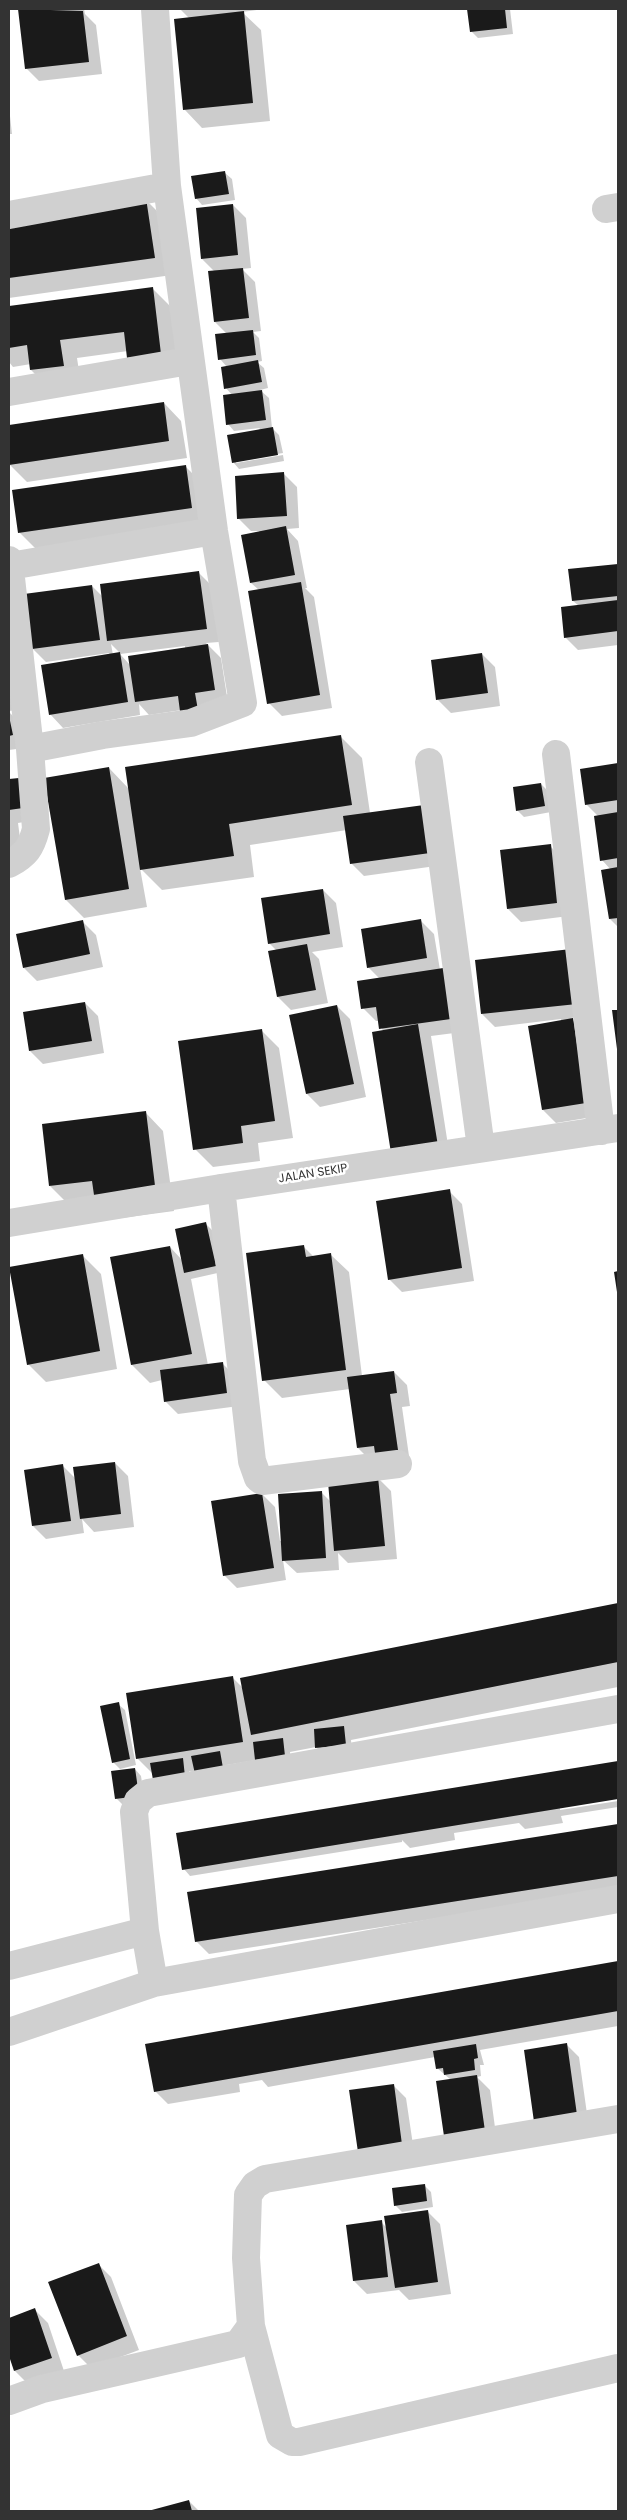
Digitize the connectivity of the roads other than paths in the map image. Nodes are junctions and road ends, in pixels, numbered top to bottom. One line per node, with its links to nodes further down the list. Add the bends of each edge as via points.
1 (154, 9): 2 (street)
2 (166, 186): 3 (street); 4 (street)
3 (9, 215)
4 (189, 361): 5 (street); 6 (street)
5 (9, 392)
6 (214, 531): 7 (street); 8 (street, via 244,703 191,723)
7 (9, 563): 8 (street)
8 (30, 749): 11 (street, via 36,829 25,855)
9 (556, 754): 12 (street)
10 (428, 762): 13 (street)
11 (9, 864)
12 (609, 1130): 13 (street, JALAN SEKIP)
13 (481, 1148): 14 (street, JALAN SEKIP)
14 (221, 1188): 15 (street, JALAN SEKIP); 16 (street, via 252,1461 258,1478 262,1481)
15 (9, 1224)
16 (398, 1464)
17 (618, 1709): 19 (street, via 148,1793 138,1801 134,1812)
18 (618, 1899): 21 (street)
19 (145, 1931): 20 (street); 21 (street)
20 (9, 1966)
21 (154, 1983): 22 (street)
22 (9, 2032)
23 (618, 2119): 24 (street, via 265,2178 248,2195 246,2258)
24 (252, 2326): 25 (street, via 280,2435 292,2442); 26 (street, via 238,2344 42,2389)
25 (618, 2368)
26 (9, 2402)

